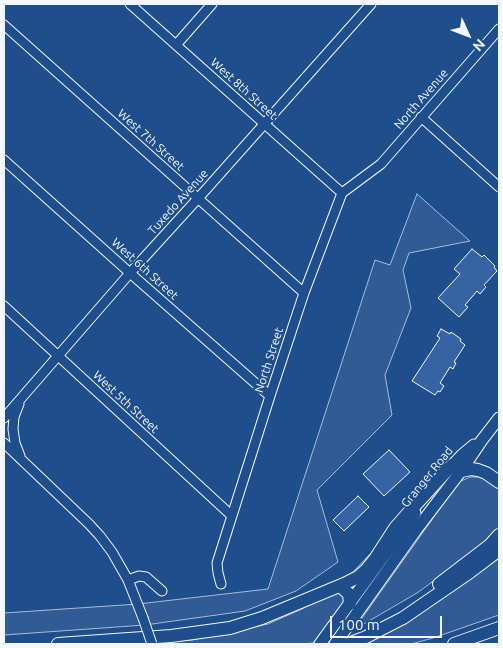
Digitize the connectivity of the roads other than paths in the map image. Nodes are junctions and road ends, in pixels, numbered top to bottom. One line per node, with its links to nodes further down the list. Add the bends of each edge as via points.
1 (130, 4): 6 (street, West 8th Street)
2 (212, 4): 6 (street)
3 (371, 4): 8 (street, Tuxedo Avenue)
4 (4, 26): 12 (street, West 7th Street)
5 (499, 29): 7 (street, North Avenue)
6 (176, 45): 8 (street, West 8th Street)
7 (421, 117): 10 (street); 11 (street, North Avenue, via 381,164)
8 (264, 124): 11 (street, West 8th Street); 12 (street, Tuxedo Avenue)
9 (4, 160): 13 (street, West 6th Street)
10 (499, 188)
11 (342, 193): 14 (street, North Street)
12 (198, 198): 13 (street, Tuxedo Avenue); 14 (street, West 7th Street)
13 (130, 273): 16 (street, Tuxedo Avenue); 18 (street, West 6th Street)
14 (304, 293): 18 (street, North Street)
15 (4, 306): 16 (street, West 5th Street)
16 (58, 356): 17 (street, Tuxedo Avenue); 25 (street, West 5th Street)
17 (24, 395): 19 (street, Tuxedo Avenue); 22 (street, via 14,417 13,429 19,454)
18 (270, 396): 25 (street, North Street)
19 (4, 418)
20 (499, 418): 23 (main road, Granger Road, via 482,440 462,455)
21 (4, 443): 22 (street)
22 (26, 464): 28 (street, via 89,524 112,552)
23 (456, 468): 24 (highway, via 478,470); 30 (highway, via 408,512 366,570); 32 (main road, Granger Road, via 412,517)
24 (499, 482)
25 (232, 516): 29 (street, North Street, via 217,563)
26 (499, 535): 33 (highway, via 436,587)
27 (499, 550): 33 (highway)
28 (128, 580): 31 (street, via 146,577); 36 (street, bridge)
29 (221, 584)
30 (340, 586): 32 (highway, via 349,594); 35 (highway, via 230,628 171,636)
31 (162, 590)
32 (353, 608): 37 (main road, Granger Road, via 339,618); 38 (main road, Granger Road)
33 (418, 608): 39 (highway, via 378,632)
34 (499, 628): 40 (highway)
35 (58, 644)
36 (152, 644)
37 (320, 644)
38 (334, 644)
39 (348, 644)
40 (454, 644)

